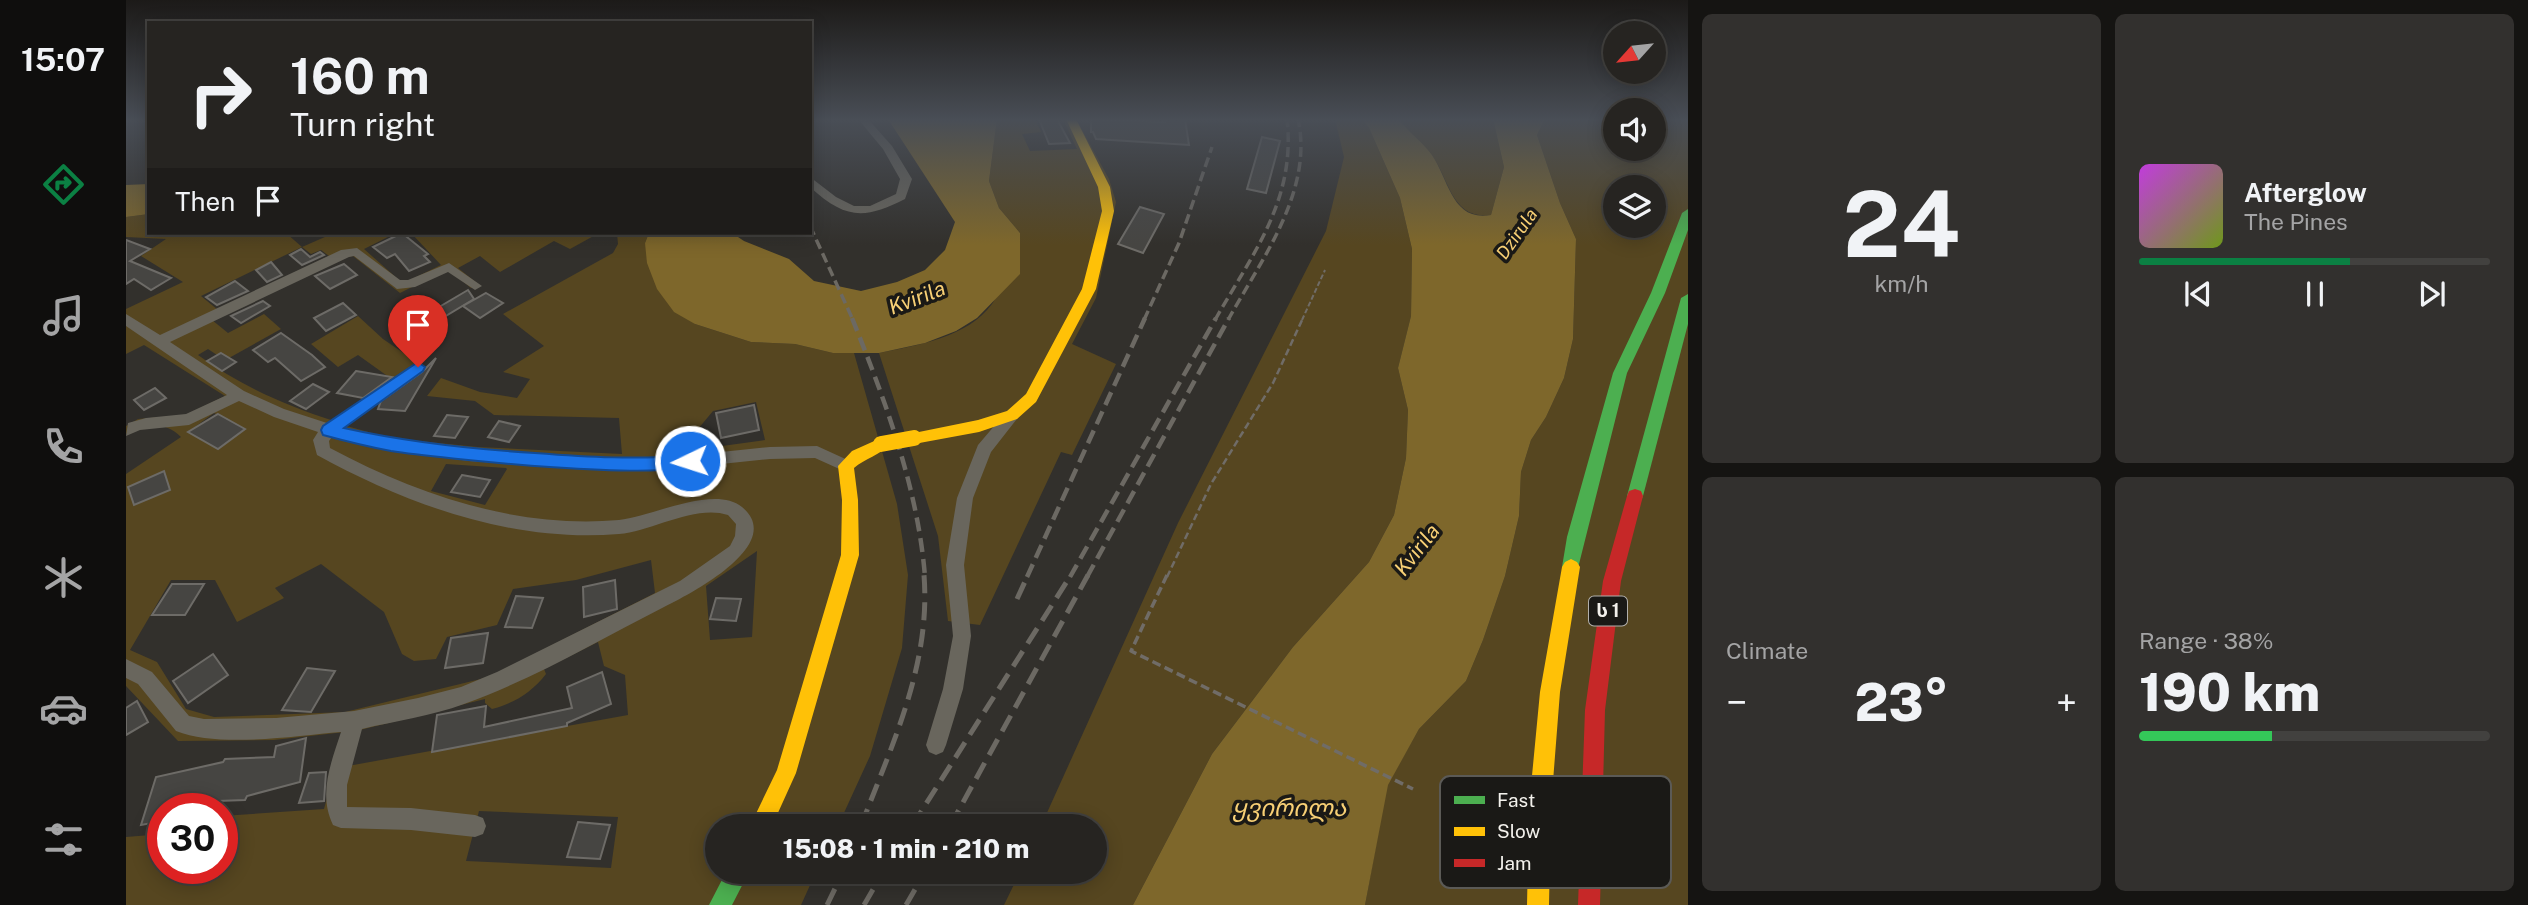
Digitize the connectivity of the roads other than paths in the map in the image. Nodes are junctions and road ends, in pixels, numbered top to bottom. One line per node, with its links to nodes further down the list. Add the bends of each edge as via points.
1 (896, 161): 3 (street, via 906,179 901,196 875,209 848,210)
2 (1092, 161): 11 (main road, via 1104,187 1108,211 1089,289 1031,398)
3 (812, 182)
4 (1688, 213): 18 (main road, ს 1, via 1658,293 1620,373 1576,537)
5 (475, 286): 8 (street, via 449,267 397,285 357,252 346,253)
6 (1688, 298): 19 (main road, ს 1, via 1612,581 1595,710)
7 (126, 319): 8 (street)
8 (160, 340): 10 (street)
9 (418, 367): 13 (lane)
10 (239, 395): 12 (street, via 182,421 147,421); 13 (street)
11 (1012, 415): 14 (main road, bridge, via 951,433 881,444); 17 (street, via 984,449 965,498 955,565 962,636)
12 (126, 429)
13 (329, 430): 14 (street, via 389,444 531,460 664,464 817,452); 16 (street, via 321,440 323,451 376,478 467,512 595,528 624,527 716,506 734,510 744,522 744,537 736,551 686,586 462,696)
14 (846, 466): 20 (main road, via 850,555 786,773)
15 (126, 668): 16 (street, via 145,678 183,724 204,729)
16 (354, 721): 21 (street, via 334,797 341,817)
17 (936, 746)
18 (1543, 776)
19 (1593, 776)
20 (767, 814)
21 (474, 826)
22 (731, 884): 23 (main road)
23 (720, 905)

